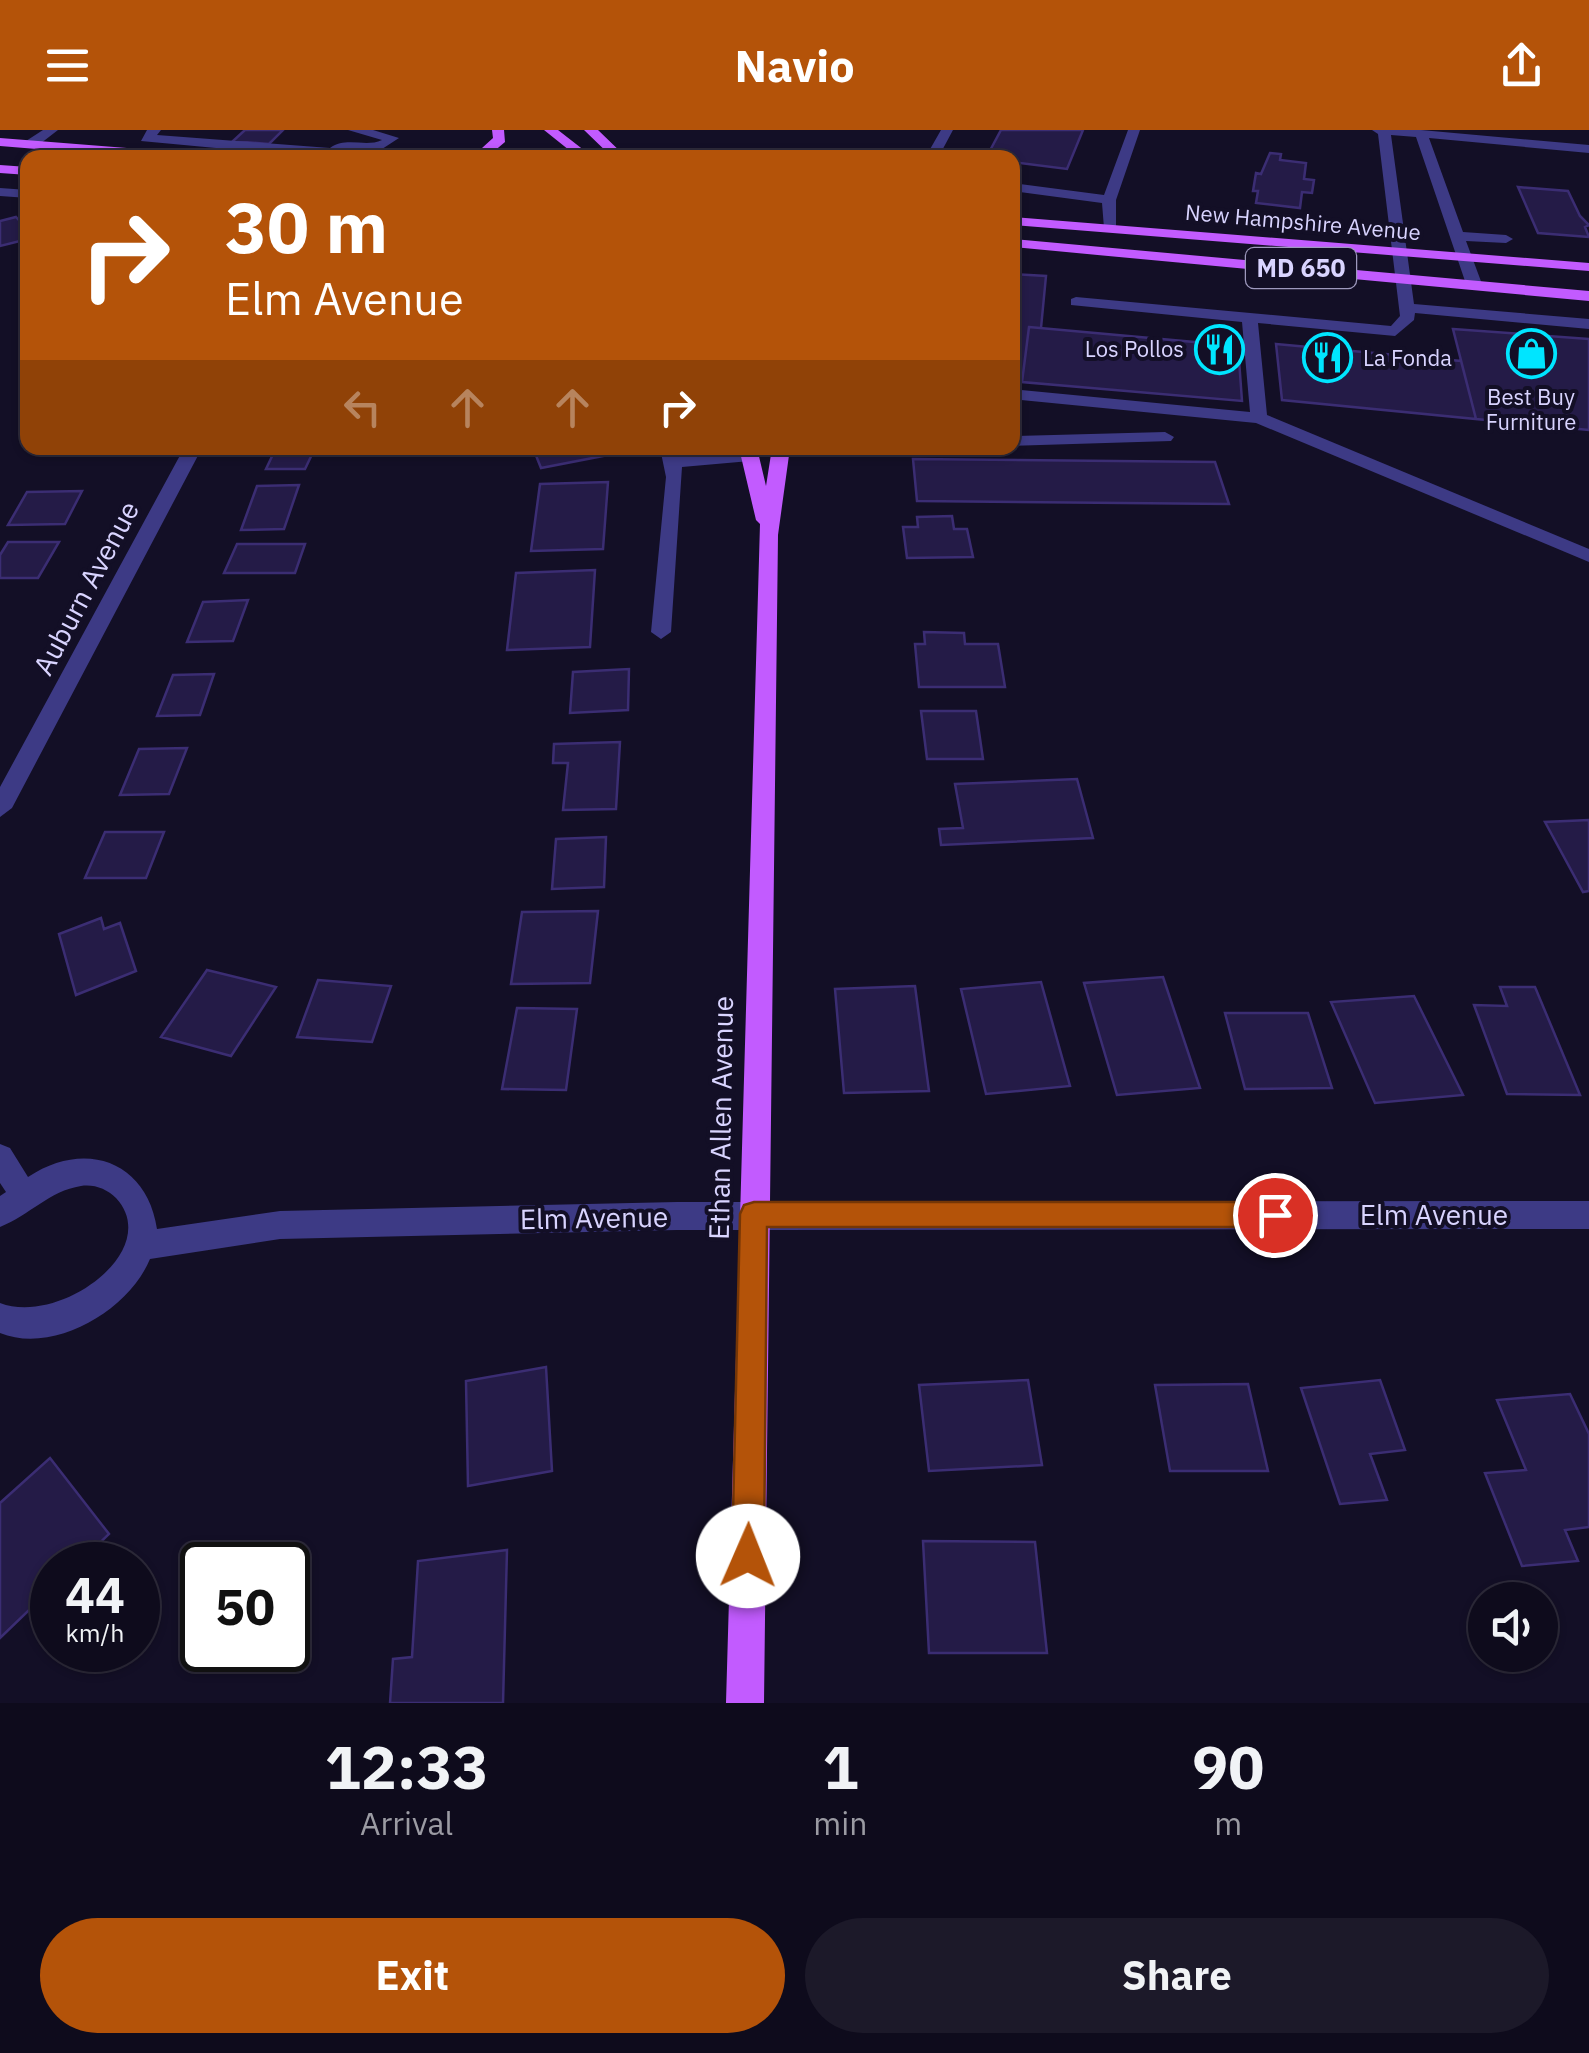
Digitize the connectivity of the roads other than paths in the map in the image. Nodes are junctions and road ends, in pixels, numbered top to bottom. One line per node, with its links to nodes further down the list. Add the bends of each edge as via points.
1 (52, 130): 13 (street)
2 (155, 130): 12 (street, via 146,138)
3 (232, 130): 12 (street)
4 (354, 130): 17 (street, via 393,138 378,148)
5 (498, 130): 18 (main road, via 500,139)
6 (550, 130): 19 (main road)
7 (590, 130): 20 (main road)
8 (1134, 130): 22 (street)
9 (1381, 130): 10 (street); 28 (street)
10 (1421, 134): 14 (street); 25 (street)
11 (0, 142): 13 (main road)
12 (219, 143): 16 (street)
13 (31, 144): 15 (main road)
14 (1589, 149)
15 (105, 150)
16 (284, 150)
17 (337, 150)
18 (487, 150)
19 (577, 150)
20 (612, 150)
21 (1020, 188): 22 (street)
22 (1109, 200): 24 (street)
23 (1020, 222): 24 (main road, New Hampshire Avenue / MD 650)
24 (1111, 228): 28 (main road, New Hampshire Avenue / MD 650)
25 (1456, 236): 26 (street); 29 (street)
26 (1506, 238)
27 (1020, 245): 31 (main road, New Hampshire Avenue / MD 650)
28 (1400, 252): 29 (main road, New Hampshire Avenue / MD 650); 31 (street)
29 (1464, 257): 30 (main road, New Hampshire Avenue / MD 650); 32 (street)
30 (1589, 267)
31 (1405, 277): 32 (main road, New Hampshire Avenue / MD 650); 35 (street)
32 (1474, 284): 33 (main road, New Hampshire Avenue / MD 650)
33 (1589, 296)
34 (1076, 302): 36 (street)
35 (1408, 308): 36 (street, via 1395,331); 37 (street)
36 (1250, 318): 39 (street)
37 (1589, 324)
38 (1020, 395): 39 (street)
39 (1259, 418): 47 (street)
40 (1164, 437): 41 (street)
41 (1020, 441)
42 (188, 455): 49 (street, Auburn Avenue)
43 (671, 455): 48 (street, via 675,476)
44 (750, 455): 46 (main road, Ethan Allen Avenue)
45 (780, 455): 46 (main road, Ethan Allen Avenue)
46 (768, 535): 52 (main road, Ethan Allen Avenue)
47 (1589, 556)
48 (660, 632)
49 (0, 808)
50 (0, 1157): 51 (street)
51 (11, 1203): 54 (street, via 69,1173 97,1171 122,1180 138,1196 145,1220)
52 (754, 1214): 53 (street, Elm Avenue); 54 (street, Elm Avenue, via 280,1225); 56 (main road, Ethan Allen Avenue)
53 (1589, 1215)
54 (141, 1246): 55 (street, via 105,1296 82,1310 51,1322)
55 (0, 1318)
56 (746, 1703)

